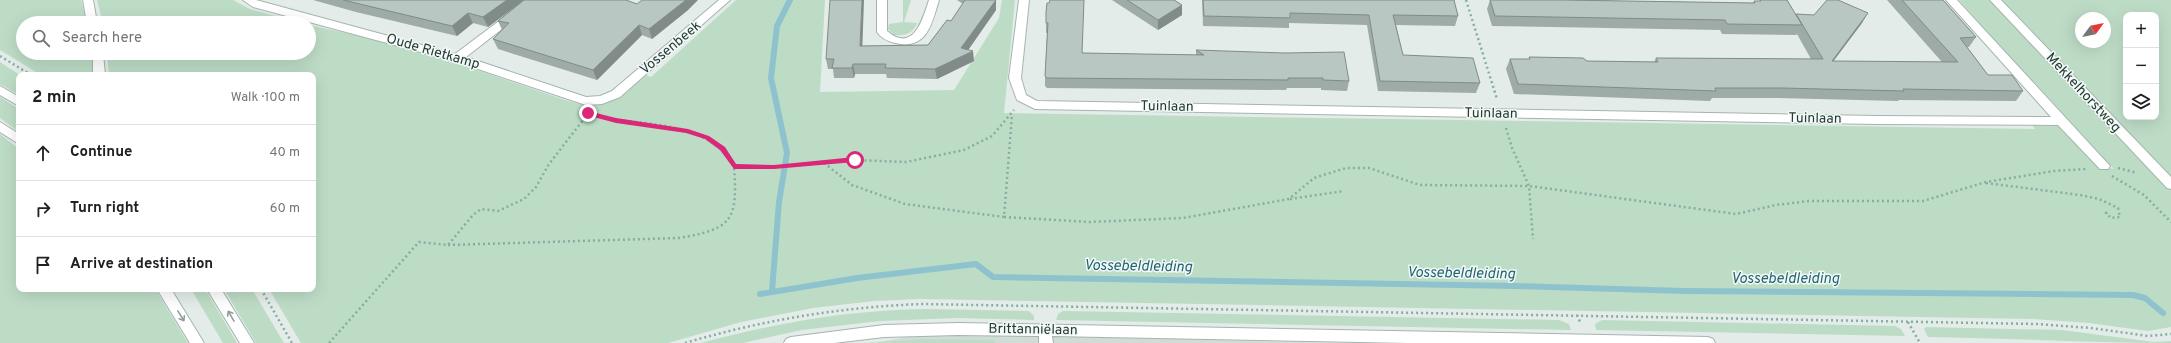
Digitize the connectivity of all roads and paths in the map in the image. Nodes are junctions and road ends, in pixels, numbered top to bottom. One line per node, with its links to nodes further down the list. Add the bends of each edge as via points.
1 (88, 0): 11 (street)
2 (248, 0): 12 (street, Oude Rietkamp, via 256,5)
3 (534, 0): 15 (street)
4 (725, 0): 20 (street, Vossenbeek)
5 (882, 0): 6 (street, via 882,32 887,38 896,41 918,37 924,30)
6 (934, 0)
7 (1024, 0): 21 (street, via 1015,78)
8 (1466, 0): 23 (path)
9 (1951, 0): 25 (street)
10 (1995, 0): 32 (street, Mekkelhorstweg)
11 (91, 16)
12 (298, 16)
13 (316, 21): 15 (street, Oude Rietkamp)
14 (0, 56): 17 (path)
15 (457, 58): 20 (street, Oude Rietkamp, via 586,101 602,100)
16 (98, 60): 18 (street)
17 (25, 72)
18 (99, 72)
19 (0, 90): 22 (street)
20 (616, 94)
21 (1021, 97): 23 (street, Tuinlaan, via 1035,105); 24 (path)
22 (16, 100)
23 (1502, 114): 25 (street, Tuinlaan); 34 (path, via 1512,148)
24 (1012, 115): 28 (path, via 992,136 964,150 906,162 855,160); 38 (path)
25 (2061, 121): 30 (street)
26 (0, 126): 27 (street)
27 (16, 138)
28 (823, 163): 29 (path); 38 (path, via 852,184 905,204)
29 (734, 167): 41 (path, via 735,210 728,222 719,230 680,238); 41 (path, via 722,148 707,138 686,130 616,121 588,113 549,164 536,187 524,199 498,211 481,209)
30 (2102, 167): 32 (path); 39 (path, via 2151,199)
31 (2090, 171): 33 (path, via 2054,171)
32 (2169, 182)
33 (1985, 183): 34 (path, via 1923,201 1809,201 1736,214); 37 (path, via 2099,199 2118,208 2120,217 2111,218 2106,213)
34 (1529, 186): 36 (path, via 1420,185 1369,168 1346,168 1314,178); 40 (path)
35 (1344, 191): 36 (path)
36 (1289, 199): 38 (path, via 1183,218 1090,222)
37 (2109, 212)
38 (1004, 217)
39 (2171, 222)
40 (1533, 239)
41 (448, 245): 52 (path, via 419,242)
42 (166, 292): 49 (street, one-way to 49)
43 (216, 292): 50 (street, one-way to 43)
44 (263, 292): 51 (path)
45 (1908, 321): 46 (path, via 2037,324 2148,336); 53 (path, via 901,304 794,316 721,332); 56 (path)
46 (2171, 334)
47 (1046, 337): 48 (street, Brittanniëlaan); 54 (street, Brittanniëlaan, via 901,330 850,334)
48 (1588, 342): 55 (street, Brittanniëlaan)
49 (197, 343)
50 (247, 343)
51 (292, 343)
52 (329, 343)
53 (685, 343)
54 (791, 343)
55 (1708, 343)
56 (1920, 343)

